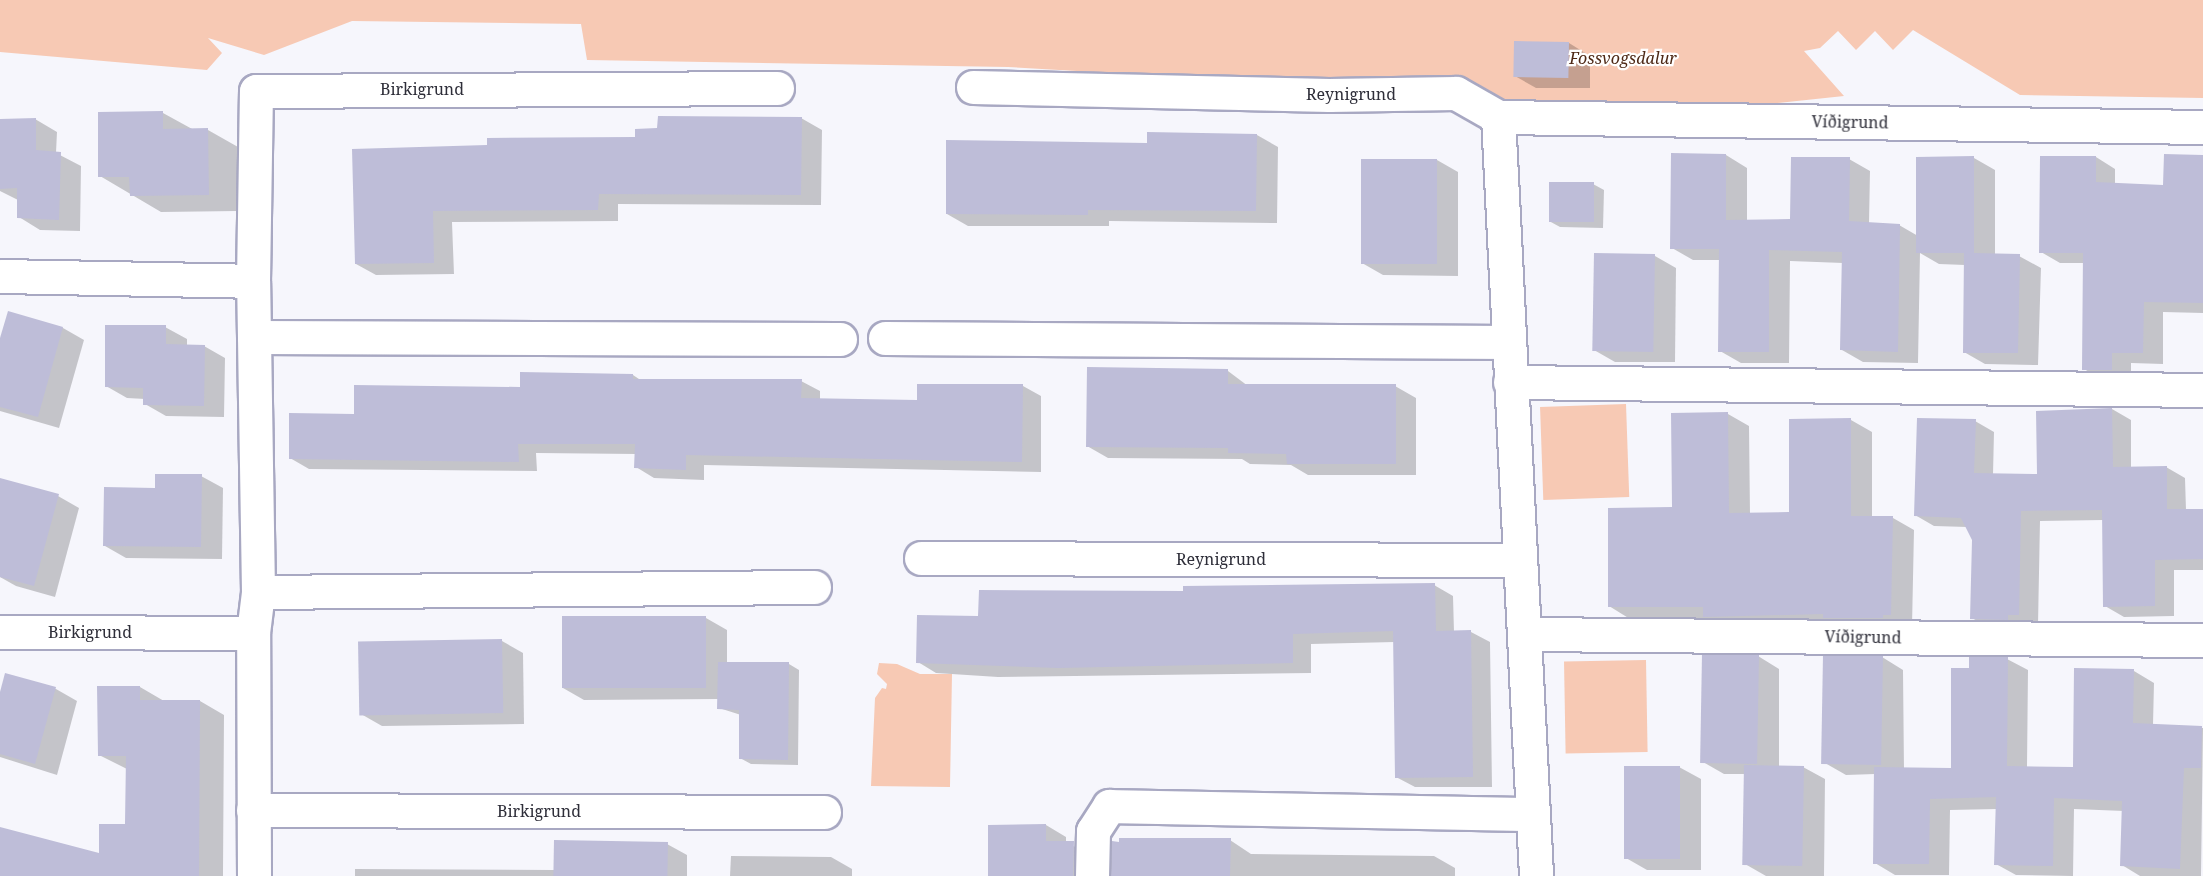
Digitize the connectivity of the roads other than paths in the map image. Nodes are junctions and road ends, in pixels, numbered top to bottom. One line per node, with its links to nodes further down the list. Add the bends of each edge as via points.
1 (973, 87): 3 (street, Reynigrund, via 1329,95 1456,93)
2 (777, 88): 6 (street, Birkigrund, via 256,91)
3 (1498, 117): 4 (street, Víðigrund); 10 (street)
4 (2203, 127)
5 (0, 276): 6 (street)
6 (253, 281): 7 (street, Birkigrund)
7 (254, 337): 9 (street); 16 (street, Birkigrund)
8 (885, 338): 10 (street)
9 (840, 339)
10 (1509, 342): 11 (street)
11 (1510, 382): 12 (street); 14 (street)
12 (2203, 390)
13 (921, 558): 14 (street, Reynigrund)
14 (1520, 560): 19 (street)
15 (814, 587): 16 (street)
16 (258, 592): 18 (street, Birkigrund)
17 (0, 632): 18 (street, Birkigrund)
18 (253, 633): 21 (street, Birkigrund)
19 (1524, 634): 20 (street, Víðigrund); 23 (street)
20 (2203, 640)
21 (254, 810): 22 (street, Birkigrund); 24 (street, Birkigrund)
22 (824, 812)
23 (1533, 814): 25 (street, via 1109,806 1093,831); 26 (street)
24 (254, 876)
25 (1092, 876)
26 (1536, 876)

